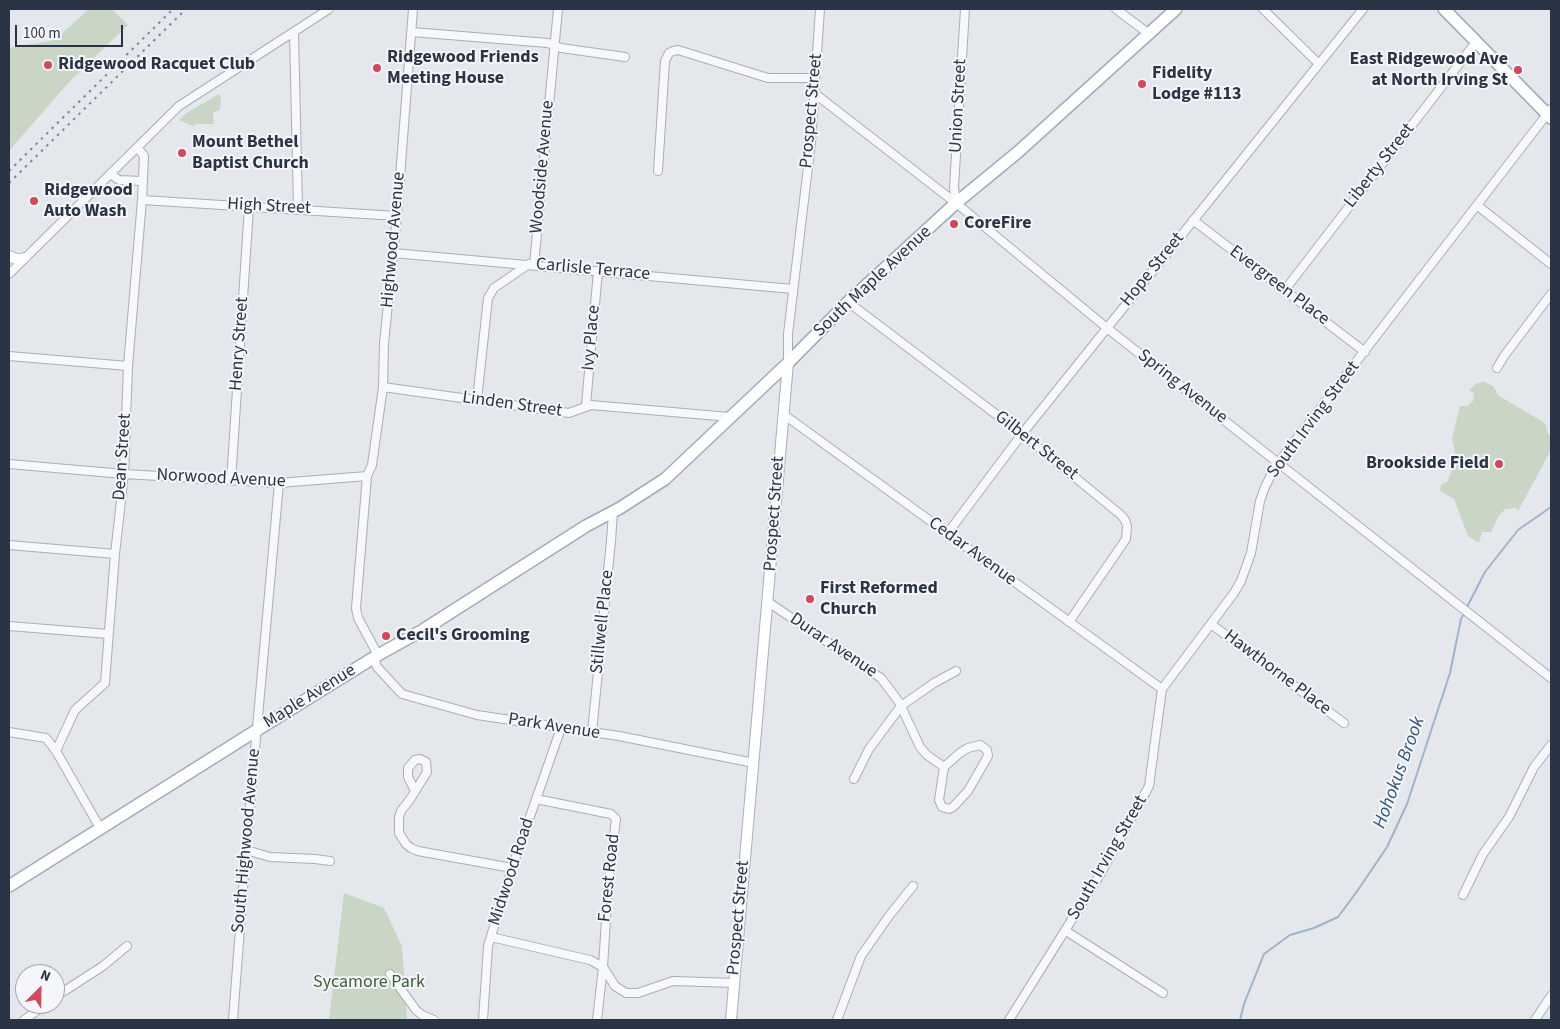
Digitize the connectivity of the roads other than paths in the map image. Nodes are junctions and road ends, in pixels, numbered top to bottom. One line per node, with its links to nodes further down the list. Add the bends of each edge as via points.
1 (329, 9): 11 (street)
2 (412, 9): 12 (street, Highwood Avenue)
3 (558, 9): 15 (street, Woodside Avenue)
4 (820, 9): 18 (street, Prospect Street)
5 (965, 9): 26 (street, Union Street, via 954,187)
6 (1116, 9): 13 (street)
7 (1176, 9): 13 (main road, South Maple Avenue)
8 (1263, 9): 17 (street)
9 (1363, 9): 17 (street, Hope Street)
10 (1444, 9): 14 (main road)
11 (294, 32): 21 (street, via 179,106); 29 (street)
12 (412, 32): 15 (street); 30 (street, Highwood Avenue)
13 (1149, 34): 26 (main road, South Maple Avenue, via 1016,154)
14 (1476, 42): 20 (main road); 40 (street, Liberty Street)
15 (555, 45): 16 (street); 36 (street, Woodside Avenue)
16 (625, 57)
17 (1319, 64): 31 (street, Hope Street)
18 (815, 78): 19 (street, Prospect Street); 22 (street, via 768,78 678,50 669,53 665,61)
19 (814, 93): 26 (street, Spring Avenue); 39 (street, Prospect Street)
20 (1550, 114): 27 (street, South Irving Street)
21 (138, 148): 23 (street); 24 (street, Dean Street, via 144,156)
22 (658, 171)
23 (110, 174): 24 (street, via 119,180); 34 (street)
24 (142, 181): 25 (street, Dean Street)
25 (142, 200): 28 (street, High Street); 47 (street, Dean Street)
26 (956, 203): 42 (main road, South Maple Avenue); 43 (street, Spring Avenue)
27 (1478, 206): 35 (street); 44 (street, South Irving Street)
28 (248, 207): 29 (street, High Street); 59 (street, Henry Street)
29 (298, 208): 30 (street, High Street)
30 (397, 216): 32 (street, Highwood Avenue)
31 (1193, 220): 40 (street, Evergreen Place); 43 (street, Hope Street)
32 (393, 253): 36 (street, Carlisle Terrace); 49 (street, Highwood Avenue)
33 (9, 256): 34 (main road, via 19,260)
34 (24, 258): 38 (street)
35 (1551, 264)
36 (531, 265): 37 (street, Carlisle Terrace); 50 (street, via 494,288 488,298)
37 (598, 271): 39 (street, Carlisle Terrace); 51 (street, Ivy Place)
38 (9, 274)
39 (793, 289): 46 (street, Prospect Street)
40 (1284, 291): 44 (street, Evergreen Place)
41 (1551, 294): 48 (street)
42 (848, 302): 46 (main road, South Maple Avenue); 54 (street, Gilbert Street)
43 (1107, 328): 54 (street, Hope Street); 55 (street, Spring Avenue)
44 (1365, 352): 55 (street, South Irving Street)
45 (9, 356): 47 (street)
46 (788, 363): 52 (main road, Prospect Street); 53 (main road, South Maple Avenue)
47 (128, 366): 58 (street, Dean Street)
48 (1497, 368)
49 (383, 387): 50 (street, Linden Street); 57 (street, Highwood Avenue, via 372,465)
50 (477, 400): 51 (street, Linden Street, via 569,413)
51 (586, 405): 53 (street, Linden Street)
52 (783, 414): 62 (street, Cedar Avenue); 65 (main road, Prospect Street)
53 (730, 417): 61 (main road, South Maple Avenue, via 665,480)
54 (1022, 434): 62 (street, Hope Street); 66 (street, Gilbert Street, via 1122,515 1127,526 1123,544)
55 (1279, 463): 67 (street, South Irving Street, via 1260,501 1251,553 1241,581); 72 (street, Spring Avenue)
56 (9, 464): 58 (street, Norwood Avenue)
57 (368, 473): 60 (street, Norwood Avenue); 70 (street, Highwood Avenue, via 356,608)
58 (124, 474): 59 (street, Norwood Avenue); 64 (street, Dean Street)
59 (231, 481): 60 (street, Norwood Avenue)
60 (278, 483): 77 (street, South Highwood Avenue)
61 (613, 512): 70 (main road, Maple Avenue); 79 (street, Stillwell Place)
62 (947, 534): 66 (street, Cedar Avenue)
63 (9, 545): 64 (street)
64 (115, 554): 69 (street, Dean Street)
65 (768, 602): 74 (street, Durar Avenue, via 881,678); 82 (main road, Prospect Street)
66 (1069, 622): 73 (street, Cedar Avenue)
67 (1211, 624): 73 (street, South Irving Street); 75 (street, Hawthorne Place)
68 (9, 626): 69 (street)
69 (108, 634): 81 (street, Dean Street, via 104,683 75,710)
70 (376, 656): 76 (street, Park Avenue, via 378,667 402,694 477,715); 77 (main road, Maple Avenue)
71 (956, 672): 74 (street, via 934,682)
72 (1551, 678)
73 (1162, 689): 94 (street, South Irving Street, via 1148,786 1102,873)
74 (901, 706): 83 (street, Durar Avenue, via 920,747); 84 (street, via 869,749)
75 (1344, 723)
76 (561, 728): 79 (street, Park Avenue); 86 (street, Midwood Road)
77 (257, 730): 87 (main road, Maple Avenue); 88 (street, South Highwood Avenue)
78 (9, 732): 81 (street, via 46,738)
79 (592, 732): 82 (street, Park Avenue)
80 (1551, 745): 93 (street, via 1534,767)
81 (56, 751): 87 (street)
82 (754, 762): 99 (main road, Prospect Street)
83 (944, 767): 83 (street, via 968,748 980,745 987,750 988,756 968,792 949,809 942,807 939,800)
84 (854, 779)
85 (415, 791): 90 (street, via 401,810 398,825 402,838 411,848)
86 (536, 799): 90 (street, Midwood Road); 97 (street, Forest Road, via 611,814 616,819)
87 (100, 828): 91 (main road, Maple Avenue)
88 (246, 850): 89 (street, via 270,857); 104 (street, South Highwood Avenue)
89 (330, 861)
90 (512, 868): 95 (street, Midwood Road)
91 (9, 886)
92 (913, 886): 109 (street, via 861,956)
93 (1463, 895)
94 (1066, 931): 101 (street); 110 (street, South Irving Street)
95 (491, 937): 97 (street, via 590,960); 106 (street, Midwood Road)
96 (127, 946): 100 (street)
97 (603, 967): 99 (street, via 620,991 632,994 673,981); 107 (street, Forest Road)
98 (390, 974): 105 (street, via 416,1010)
99 (734, 983): 108 (main road, Prospect Street)
100 (65, 990)
101 (1163, 994)
102 (1551, 996): 103 (street)
103 (1537, 1017): 111 (street)
104 (233, 1020)
105 (434, 1020)
106 (483, 1020)
107 (597, 1020)
108 (731, 1020)
109 (837, 1020)
110 (1009, 1020)
111 (1545, 1020)

